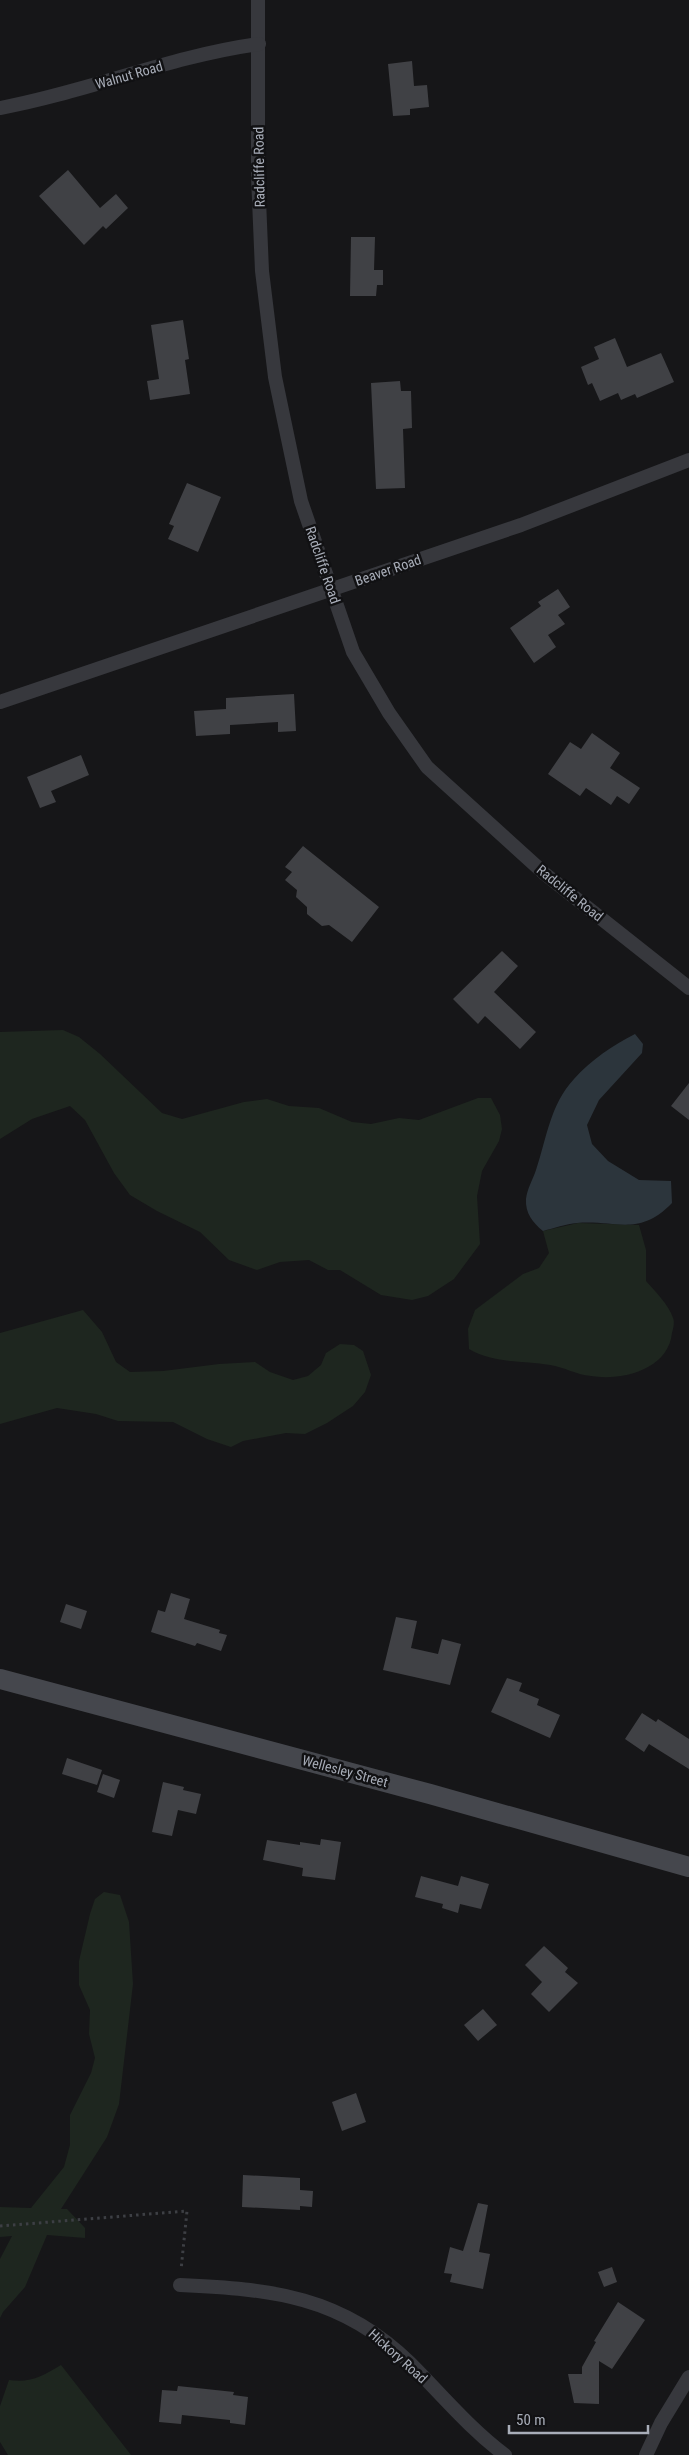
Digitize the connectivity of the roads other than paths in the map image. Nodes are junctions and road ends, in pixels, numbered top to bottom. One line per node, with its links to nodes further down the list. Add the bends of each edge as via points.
1 (258, 0): 2 (street, Radcliffe Road)
2 (259, 44): 3 (street, Walnut Road, via 222,49 36,102); 5 (street, Radcliffe Road, via 258,176 262,271 275,377 301,501)
3 (0, 108)
4 (689, 460): 5 (street, Beaver Road, via 521,525)
5 (332, 589): 6 (street, Beaver Road); 7 (street, Radcliffe Road, via 353,652 427,768 545,874)
6 (0, 702)
7 (689, 988)
8 (0, 1679): 9 (main road, Wellesley Street)
9 (689, 1867)
10 (180, 2285): 12 (street, Hickory Road, via 254,2290 312,2301 338,2312 388,2343 478,2434)
11 (689, 2377): 13 (street)
12 (505, 2455)
13 (646, 2455)

